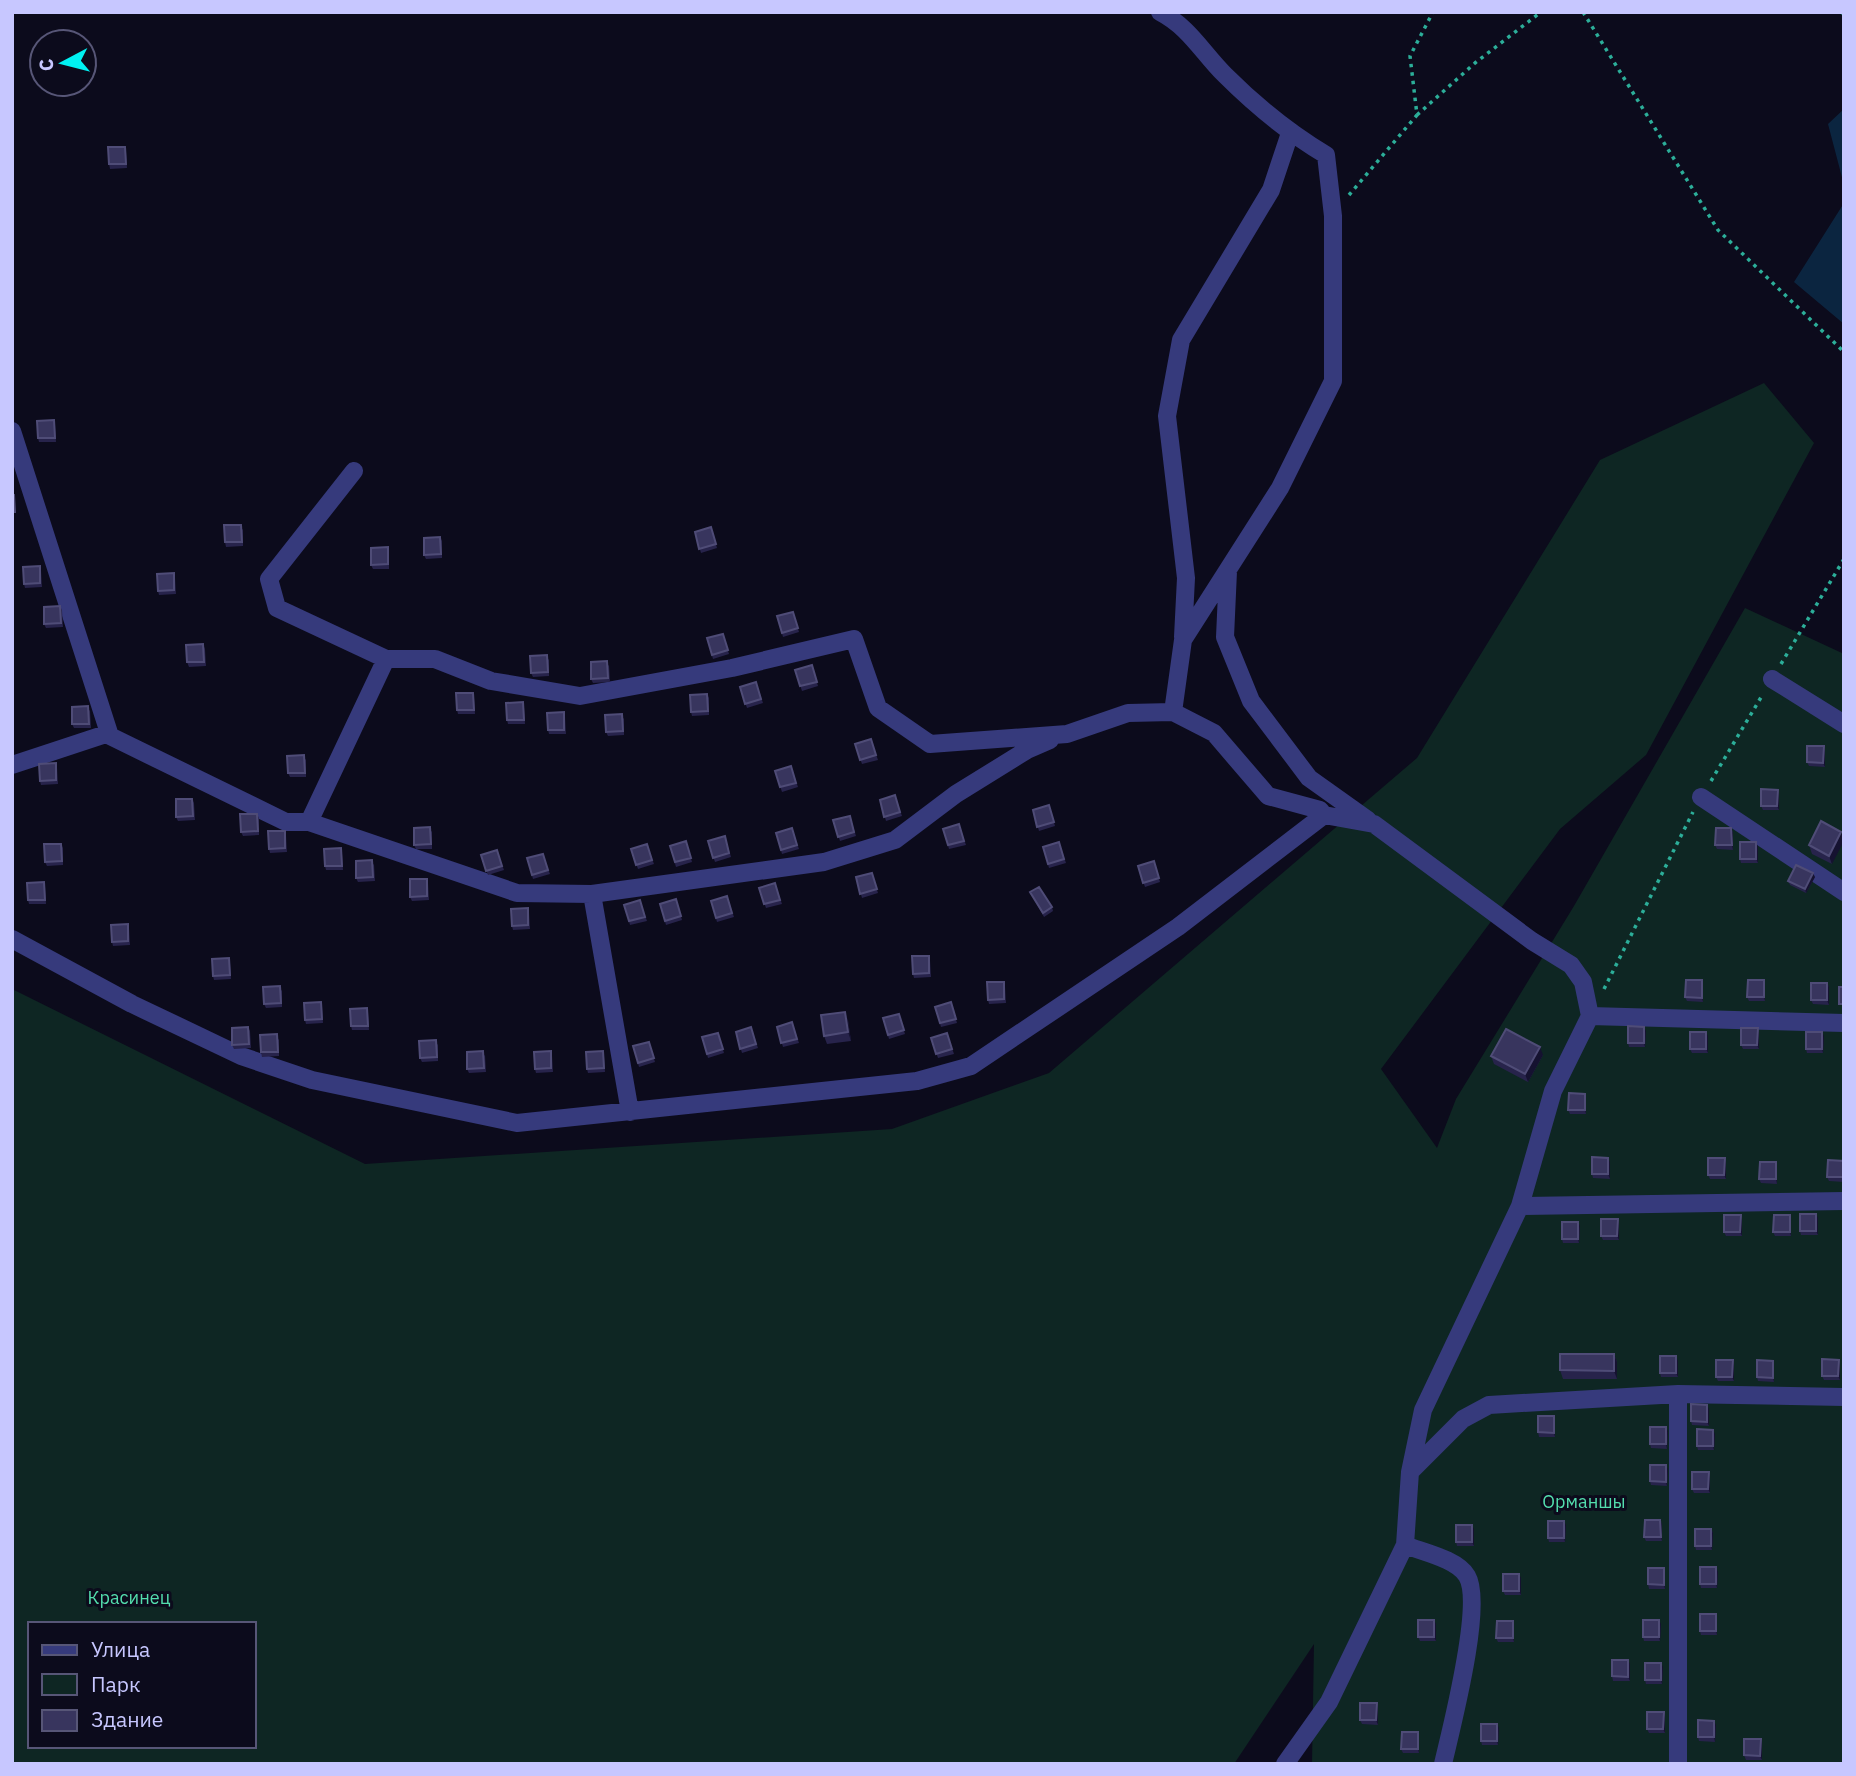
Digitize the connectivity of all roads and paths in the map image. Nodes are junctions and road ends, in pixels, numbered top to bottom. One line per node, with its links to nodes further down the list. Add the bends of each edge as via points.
1 (1160, 12): 6 (street, via 1181,23 1224,74)
2 (1433, 12): 5 (path, via 1410,56)
3 (1541, 12): 5 (path)
4 (1583, 12): 8 (path, via 1718,230)
5 (1417, 115): 7 (path)
6 (1290, 134): 7 (street, via 1326,155); 12 (street, via 1271,190 1181,340 1167,415 1186,578)
7 (1333, 216): 11 (street, via 1333,381 1280,488)
8 (1844, 352)
9 (12, 431): 17 (street)
10 (354, 471): 13 (street, via 268,579 277,608)
11 (1228, 568): 12 (street); 23 (street, via 1225,637 1251,701 1309,778)
12 (1183, 640): 15 (street)
13 (386, 659): 18 (street, via 435,659 491,681 580,696 732,668 854,639 878,708 930,744); 22 (street)
14 (1772, 679): 16 (street)
15 (1173, 712): 18 (street, via 1128,713); 21 (street, via 1214,733 1268,796)
16 (1844, 724)
17 (109, 733): 19 (street); 22 (street, via 286,822)
18 (1067, 734): 25 (street, via 1027,750 956,794 895,840 824,862)
19 (12, 765)
20 (1701, 797): 24 (street)
21 (1324, 814): 23 (street); 29 (street, via 1178,927 971,1066 917,1082)
22 (309, 822): 25 (street, via 517,893)
23 (1374, 824): 27 (street, via 1532,941 1572,965 1583,982)
24 (1844, 892)
25 (592, 894): 29 (street)
26 (12, 939): 29 (street, via 241,1056 312,1080 517,1122)
27 (1590, 1016): 28 (street); 31 (street, via 1553,1091)
28 (1844, 1023)
29 (630, 1112)
30 (1844, 1200): 31 (street)
31 (1520, 1206): 34 (street, via 1423,1410)
32 (1678, 1394): 33 (street); 34 (street, via 1489,1405 1463,1419); 38 (street)
33 (1844, 1397)
34 (1410, 1472): 35 (street)
35 (1405, 1545): 36 (street, via 1329,1702); 37 (street, via 1457,1567 1467,1577 1471,1592 1467,1650)
36 (1285, 1764)
37 (1443, 1764)
38 (1678, 1764)

